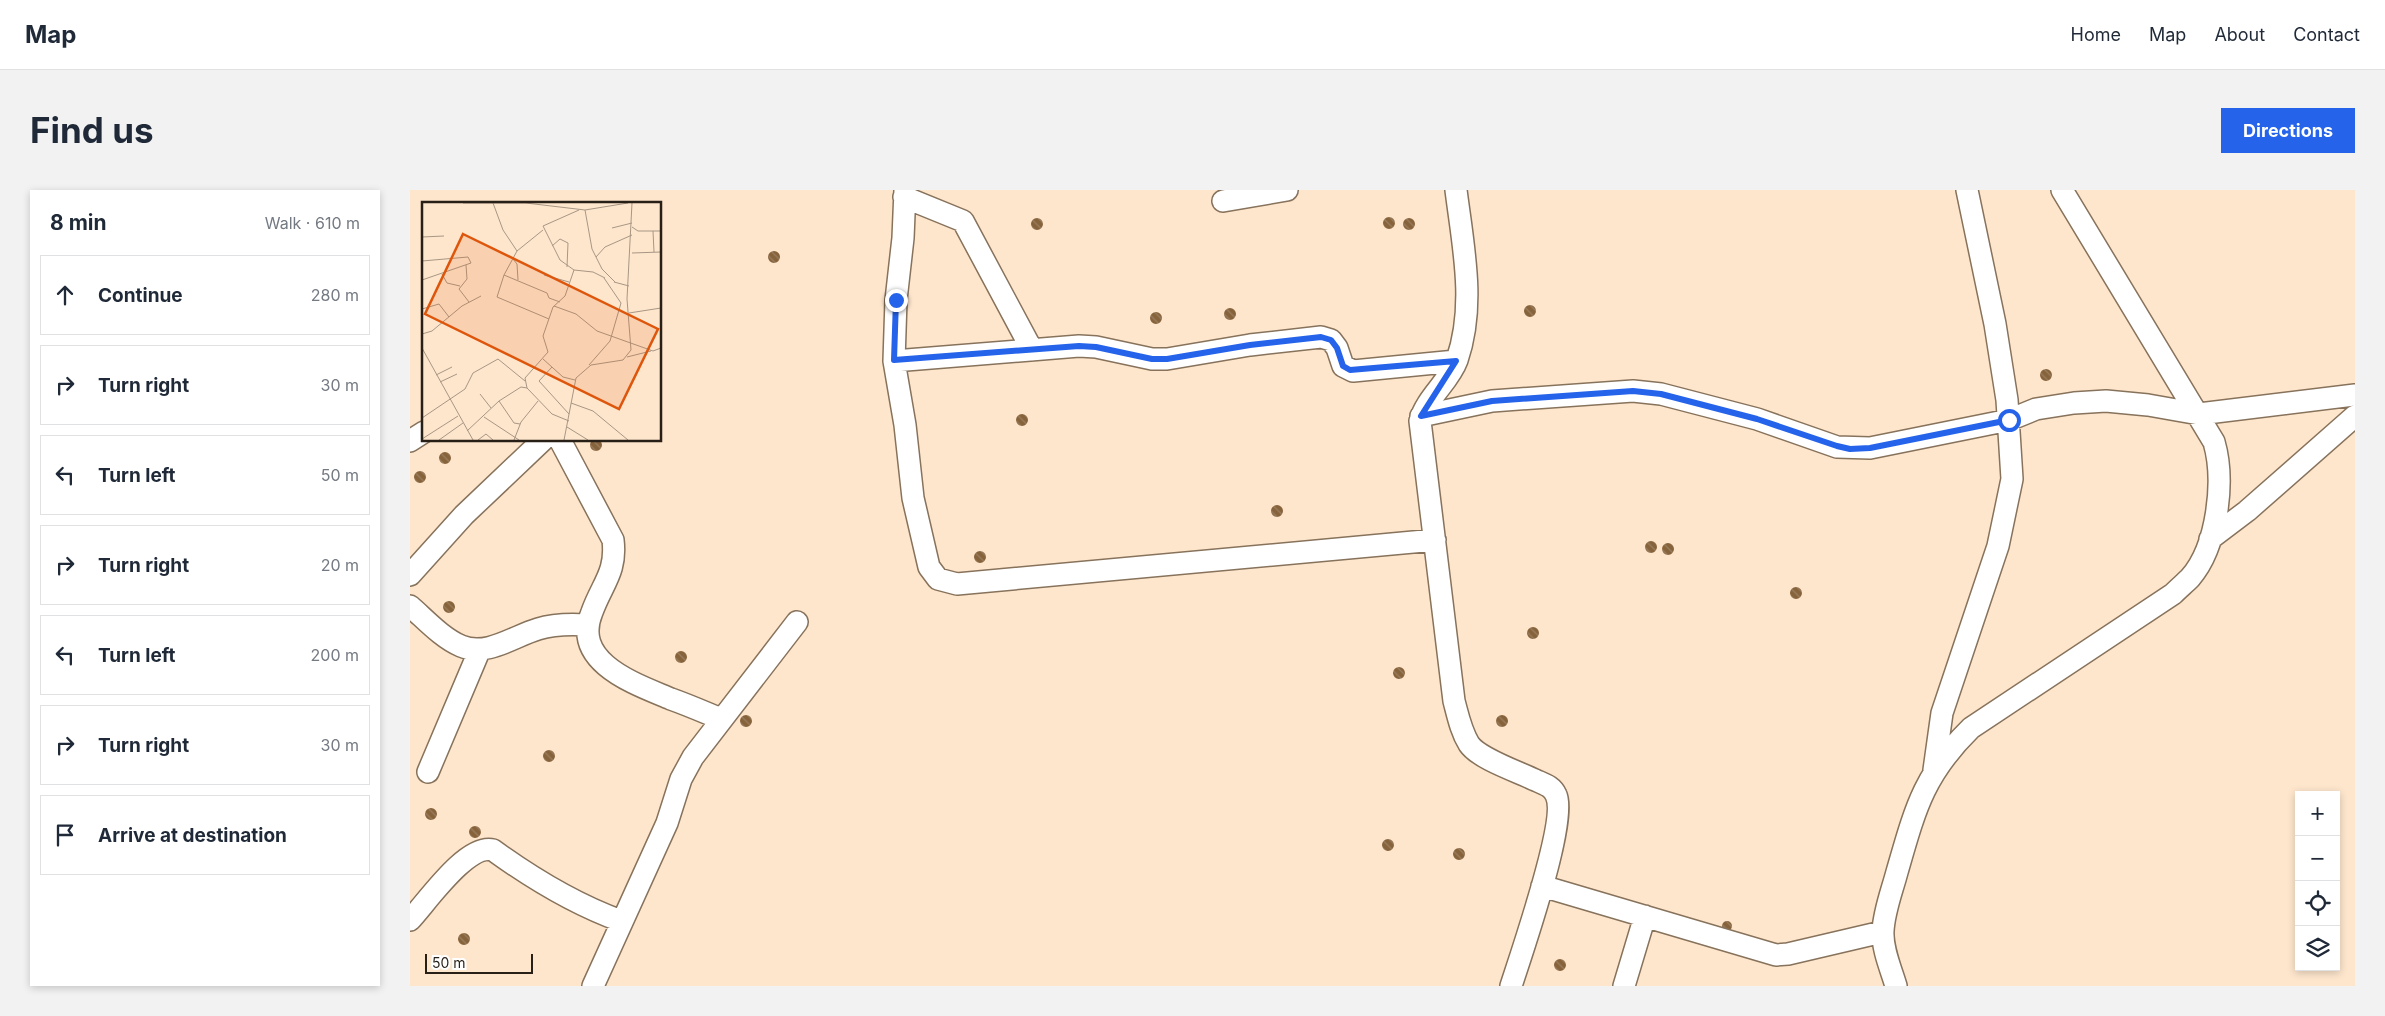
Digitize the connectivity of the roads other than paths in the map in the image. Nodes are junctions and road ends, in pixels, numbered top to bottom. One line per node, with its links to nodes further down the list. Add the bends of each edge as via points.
1 (1287, 190): 6 (street)
2 (1456, 190): 9 (street, via 1468,288)
3 (1967, 190): 14 (street, via 1995,324)
4 (2062, 190): 11 (street)
5 (905, 193): 7 (street, via 963,221); 8 (street)
6 (1223, 201)
7 (1032, 350): 8 (street); 9 (street, via 1096,347 1167,359 1315,337 1331,340 1343,366 1350,370)
8 (894, 360): 19 (street, via 913,498 927,559 934,575 945,583)
9 (1456, 361): 12 (street)
10 (2355, 395): 11 (street)
11 (2199, 414): 14 (street, via 2148,405 2082,402 2036,409); 20 (street, via 2220,461 2218,502)
12 (1421, 416): 14 (street, via 1492,401 1633,391 1661,394 1757,419 1850,449 1870,448); 19 (street)
13 (2355, 416): 20 (street, via 2248,511)
14 (2009, 420): 28 (street, via 2012,462 2009,500 1998,546 1942,713)
15 (422, 433): 16 (street)
16 (410, 441)
17 (542, 441): 21 (street, via 464,515)
18 (561, 441): 24 (street, via 613,540 611,573)
19 (1435, 540): 29 (street, via 1454,701 1464,734 1476,752 1547,785 1557,796 1558,817)
20 (2210, 540): 28 (street, via 2191,577 2173,594 1971,728 1953,745)
21 (410, 575)
22 (410, 606): 25 (street, via 454,643)
23 (797, 622): 26 (street)
24 (588, 625): 25 (street, via 544,627); 26 (street, via 589,640 595,652 620,678)
25 (480, 649): 27 (street)
26 (721, 719): 32 (street, via 681,779 667,823)
27 (428, 772)
28 (1933, 773): 33 (street, via 1921,793 1910,823)
29 (1542, 886): 30 (street); 35 (street)
30 (1645, 916): 33 (street, via 1776,955); 36 (street)
31 (410, 920): 32 (street, via 462,862 486,849 493,850 535,879 595,912)
32 (621, 921): 34 (street)
33 (1882, 932): 37 (street)
34 (593, 986)
35 (1510, 986)
36 (1624, 986)
37 (1896, 986)

